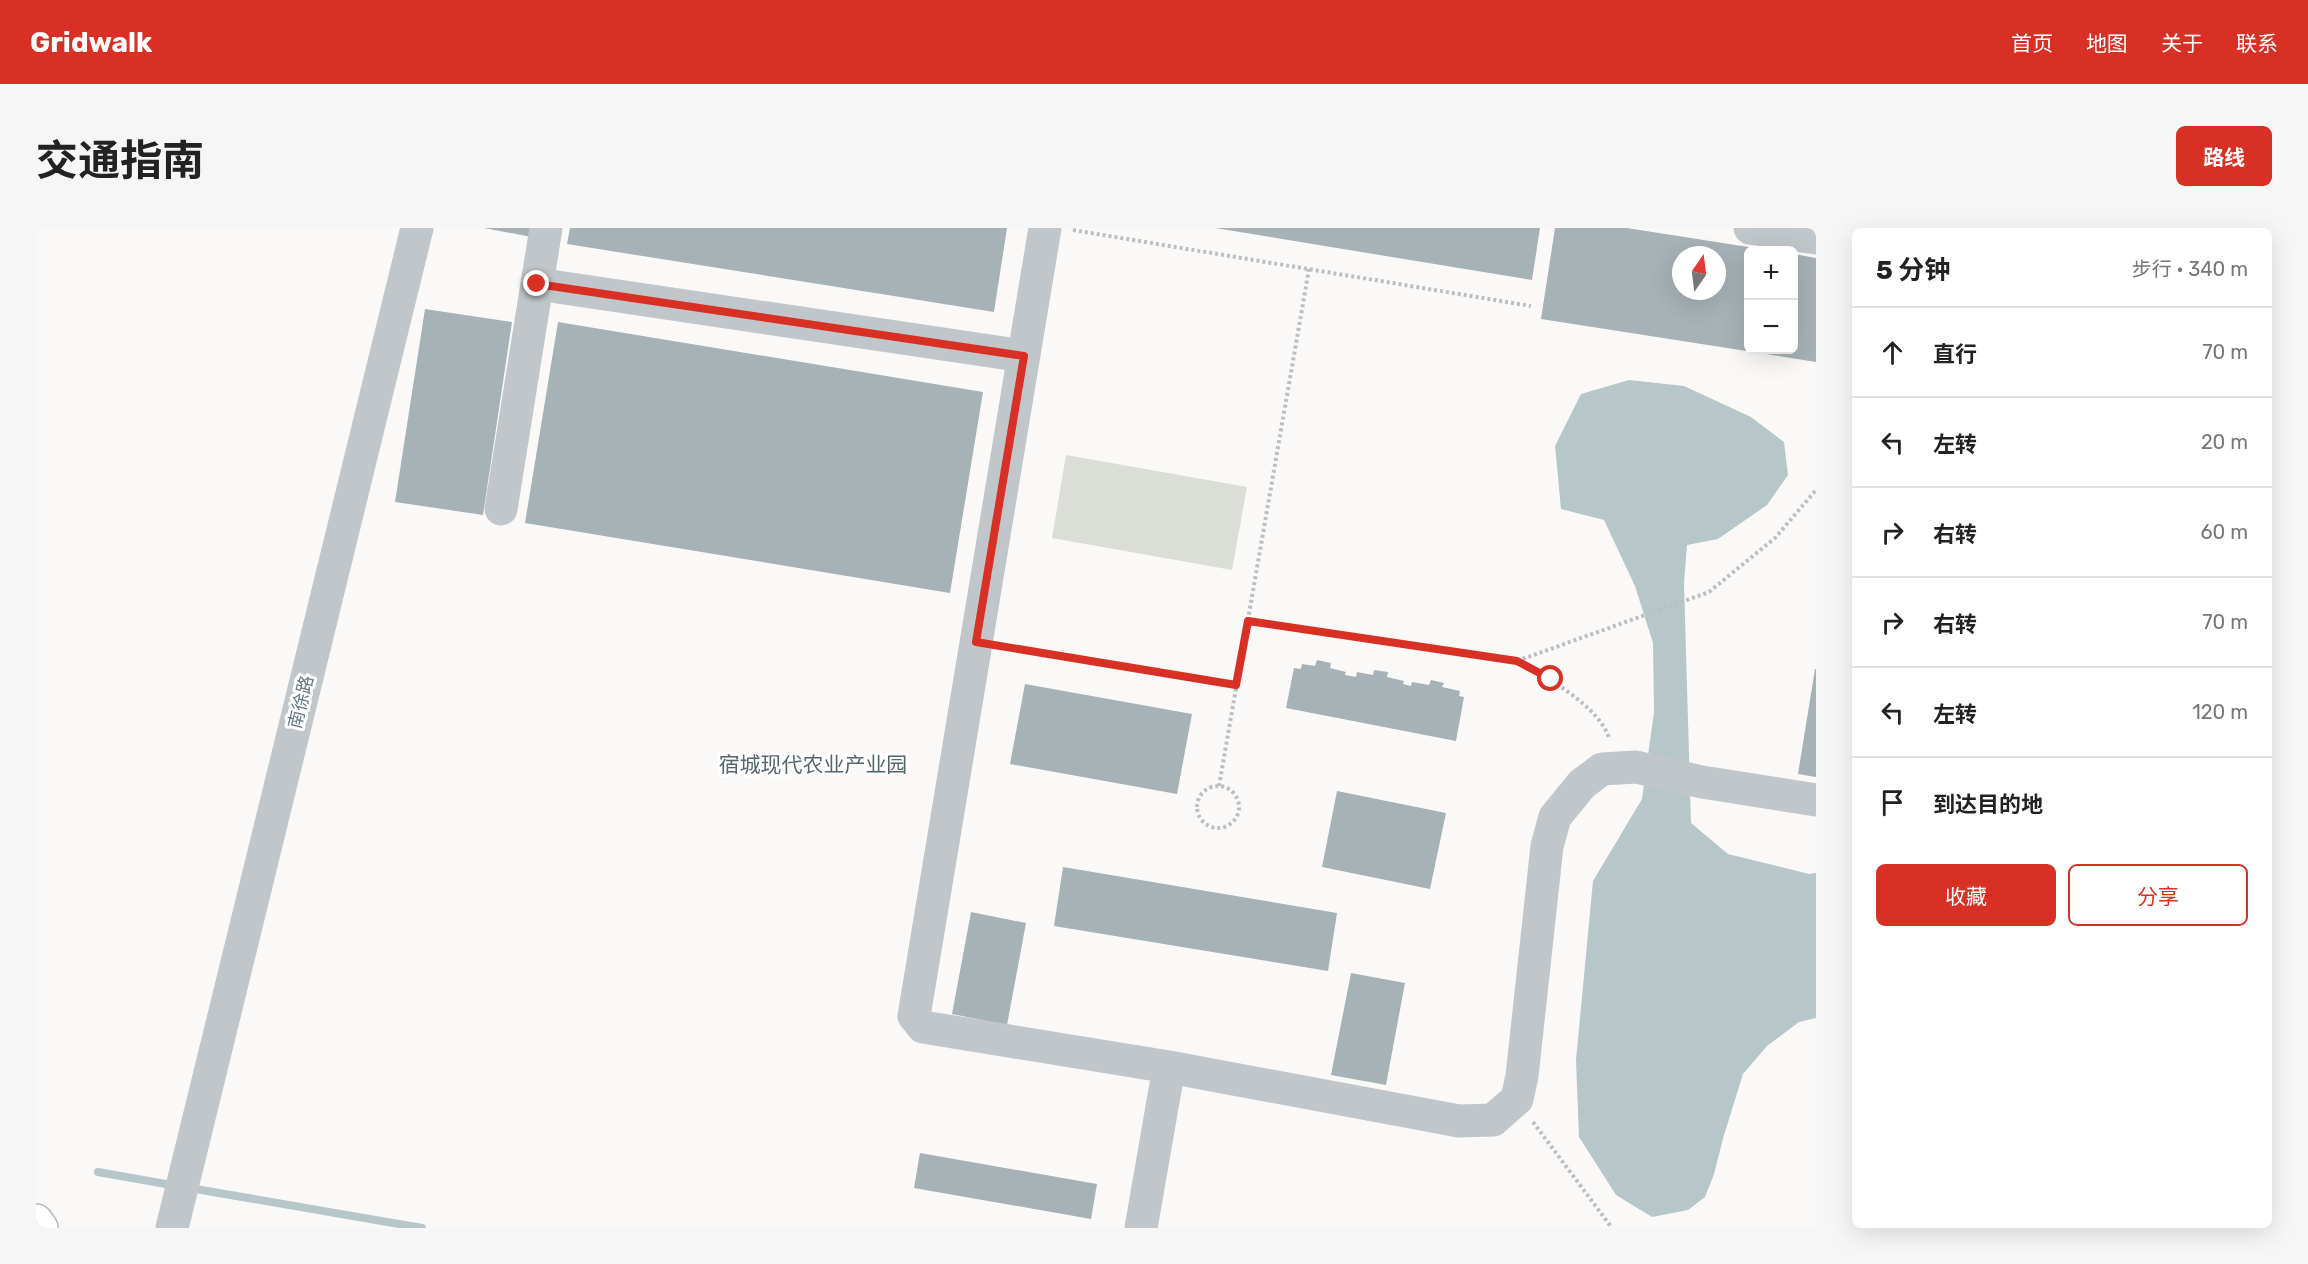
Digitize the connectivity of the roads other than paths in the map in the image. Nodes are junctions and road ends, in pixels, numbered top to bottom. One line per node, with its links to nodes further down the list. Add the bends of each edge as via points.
1 (417, 228): 11 (street, 南徐路)
2 (546, 228): 6 (street)
3 (1750, 228): 5 (street)
4 (1059, 229): 7 (street)
5 (1816, 238)
6 (537, 284): 7 (street); 8 (street)
7 (1024, 356): 10 (street, via 914,1016 923,1027)
8 (501, 509)
9 (1816, 800): 10 (street, via 1627,767 1602,769 1581,784 1555,817 1547,846 1517,1100 1493,1120 1459,1121)
10 (1169, 1067): 13 (street)
11 (179, 1200)
12 (36, 1221): 14 (main road)
13 (1142, 1224)
14 (41, 1228)

